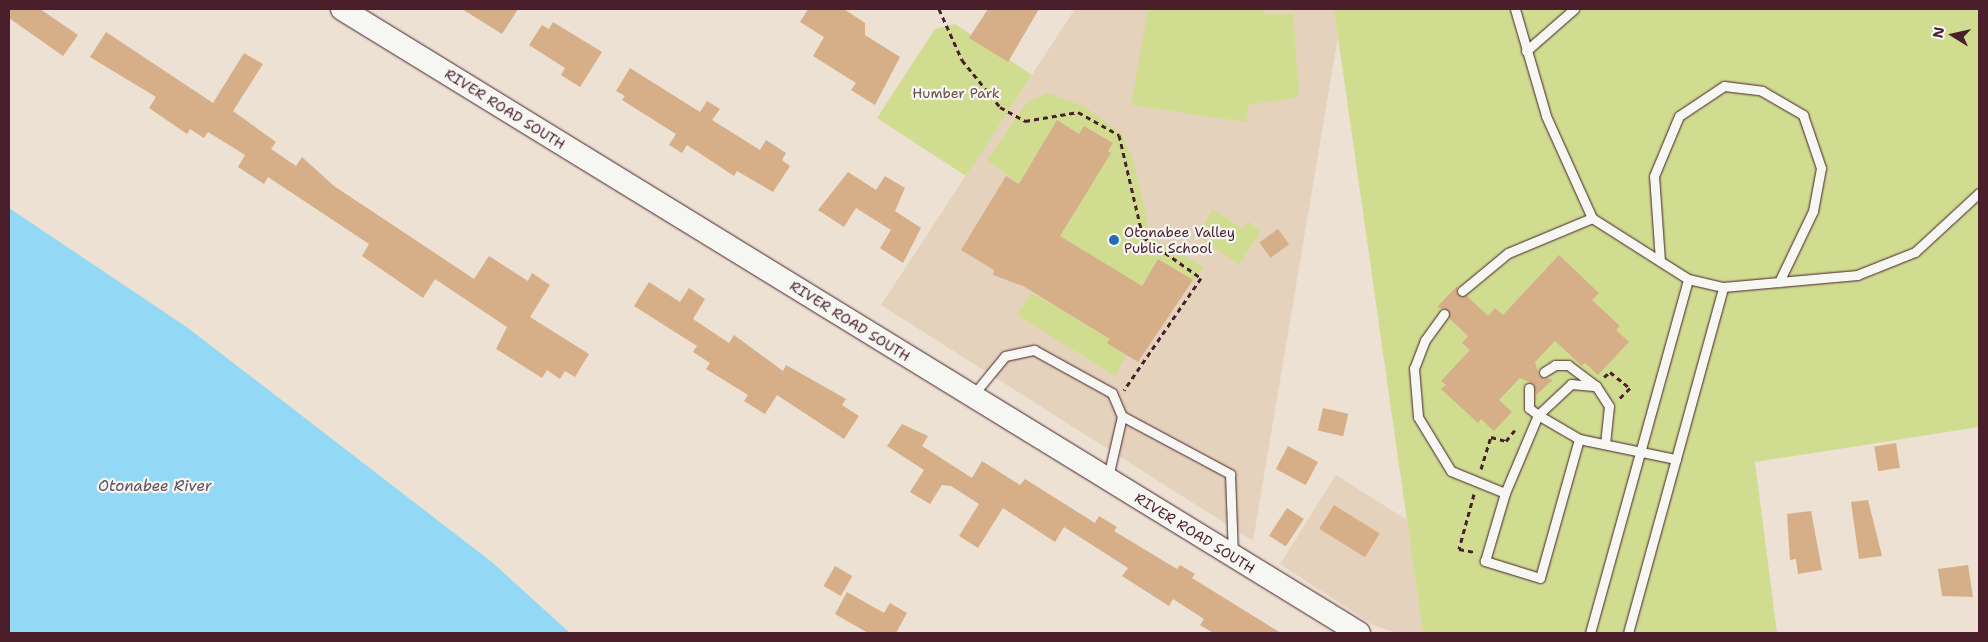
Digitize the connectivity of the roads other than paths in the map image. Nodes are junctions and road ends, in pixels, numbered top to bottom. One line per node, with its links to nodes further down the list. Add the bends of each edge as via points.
1 (342, 9): 16 (street, RIVER ROAD SOUTH)
2 (1515, 9): 4 (lane)
3 (1574, 9): 4 (lane)
4 (1526, 51): 6 (lane, via 1546,116)
5 (1979, 193): 9 (lane, via 1916,252 1856,275)
6 (1592, 218): 7 (lane); 11 (lane, via 1508,253)
7 (1660, 261): 8 (lane); 9 (lane, via 1654,176 1680,116 1724,86 1762,91 1802,115 1821,168 1813,211)
8 (1688, 279): 10 (lane); 21 (lane)
9 (1779, 282): 10 (lane)
10 (1723, 287): 22 (lane)
11 (1462, 291)
12 (1444, 314): 24 (lane, via 1425,340 1414,368 1418,417 1451,471)
13 (1544, 372): 14 (lane, via 1568,365)
14 (1596, 386): 17 (lane, via 1571,384); 20 (lane, via 1609,406)
15 (1529, 388): 17 (lane, via 1529,408)
16 (972, 396): 18 (lane, via 1005,356 1034,350 1112,393); 23 (street, RIVER ROAD SOUTH)
17 (1538, 415): 19 (lane); 24 (lane)
18 (1122, 416): 23 (lane); 25 (lane, via 1230,474)
19 (1579, 439): 20 (lane); 24 (lane, via 1540,578 1485,561)
20 (1605, 444): 21 (lane)
21 (1641, 449): 22 (lane); 27 (lane)
22 (1676, 459): 28 (lane)
23 (1108, 480): 25 (street, RIVER ROAD SOUTH)
24 (1505, 493)
25 (1233, 556): 26 (street, RIVER ROAD SOUTH)
26 (1359, 633)
27 (1590, 633)
28 (1628, 633)

